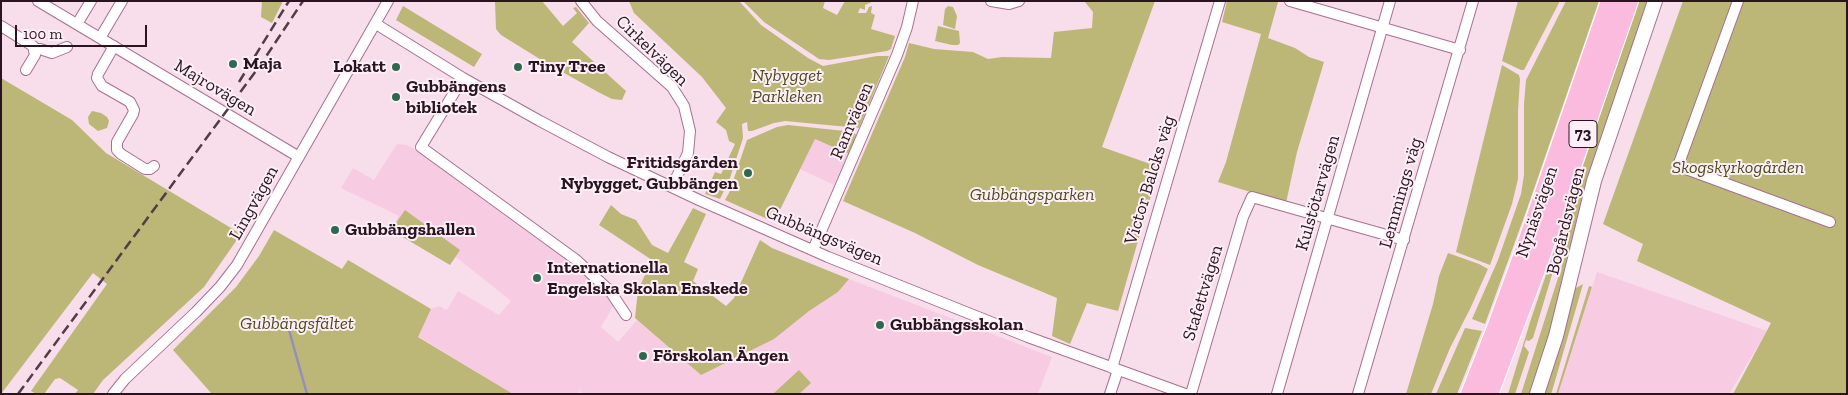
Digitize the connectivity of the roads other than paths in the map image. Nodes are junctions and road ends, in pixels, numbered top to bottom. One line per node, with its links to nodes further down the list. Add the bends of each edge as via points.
1 (38, 1): 18 (street, Majrovägen)
2 (90, 1): 18 (street)
3 (122, 1): 22 (street)
4 (388, 1): 19 (street, Lingvägen)
5 (581, 1): 31 (street, Cirkelvägen, via 597,22 672,87 684,106 690,131 688,153)
6 (912, 1): 35 (street, Ramvägen, via 897,55)
7 (991, 1): 8 (street, via 1009,4)
8 (1019, 1)
9 (1220, 1): 38 (street, Victor Balcks väg)
10 (1290, 1): 17 (street)
11 (1390, 1): 21 (street, Kulstötarvägen)
12 (1473, 1): 26 (street, Lemmings väg)
13 (1610, 1): 45 (highway, Nynäsvägen / 73, via 1523,254)
14 (1629, 1): 36 (highway, Nynäsvägen / 73)
15 (1655, 1): 48 (street, Bogårdsvägen, via 1594,180 1556,336)
16 (1738, 1): 33 (street, via 1678,166)
17 (1307, 4): 21 (street)
18 (77, 24): 22 (street, Majrovägen)
19 (376, 24): 28 (street, Gubbängsvägen); 29 (street, Lingvägen)
20 (1, 26): 25 (street)
21 (1382, 28): 26 (street); 32 (street, Kulstötarvägen)
22 (100, 38): 23 (street, Majrovägen)
23 (114, 46): 29 (street, Majrovägen); 30 (street, via 97,78 102,86 130,102 134,110 117,142 117,150 145,168)
24 (67, 47): 25 (street, via 52,53)
25 (35, 50): 27 (street)
26 (1460, 50): 34 (street, Lemmings väg)
27 (26, 70)
28 (463, 78): 31 (street, Gubbängsvägen, via 608,157); 37 (street, via 421,147 575,259 610,291)
29 (299, 157): 39 (street, Lingvägen, via 230,275)
30 (154, 166)
31 (672, 187): 35 (street, Gubbängsvägen)
32 (1328, 219): 34 (street); 42 (street, Stafettvägen, via 1252,197 1248,201); 43 (street, Kulstötarvägen)
33 (1830, 222)
34 (1404, 240): 44 (street, Lemmings väg)
35 (813, 250): 38 (street, Gubbängsvägen)
36 (1538, 267): 46 (highway, Nynäsvägen / 73); 47 (highway)
37 (626, 315)
38 (1115, 369): 40 (street, Victor Balcks väg); 41 (street, Gubbängsvägen)
39 (113, 394)
40 (1110, 394)
41 (1185, 394)
42 (1191, 394)
43 (1277, 394)
44 (1358, 394)
45 (1470, 394)
46 (1489, 394)
47 (1502, 394)
48 (1537, 394)

